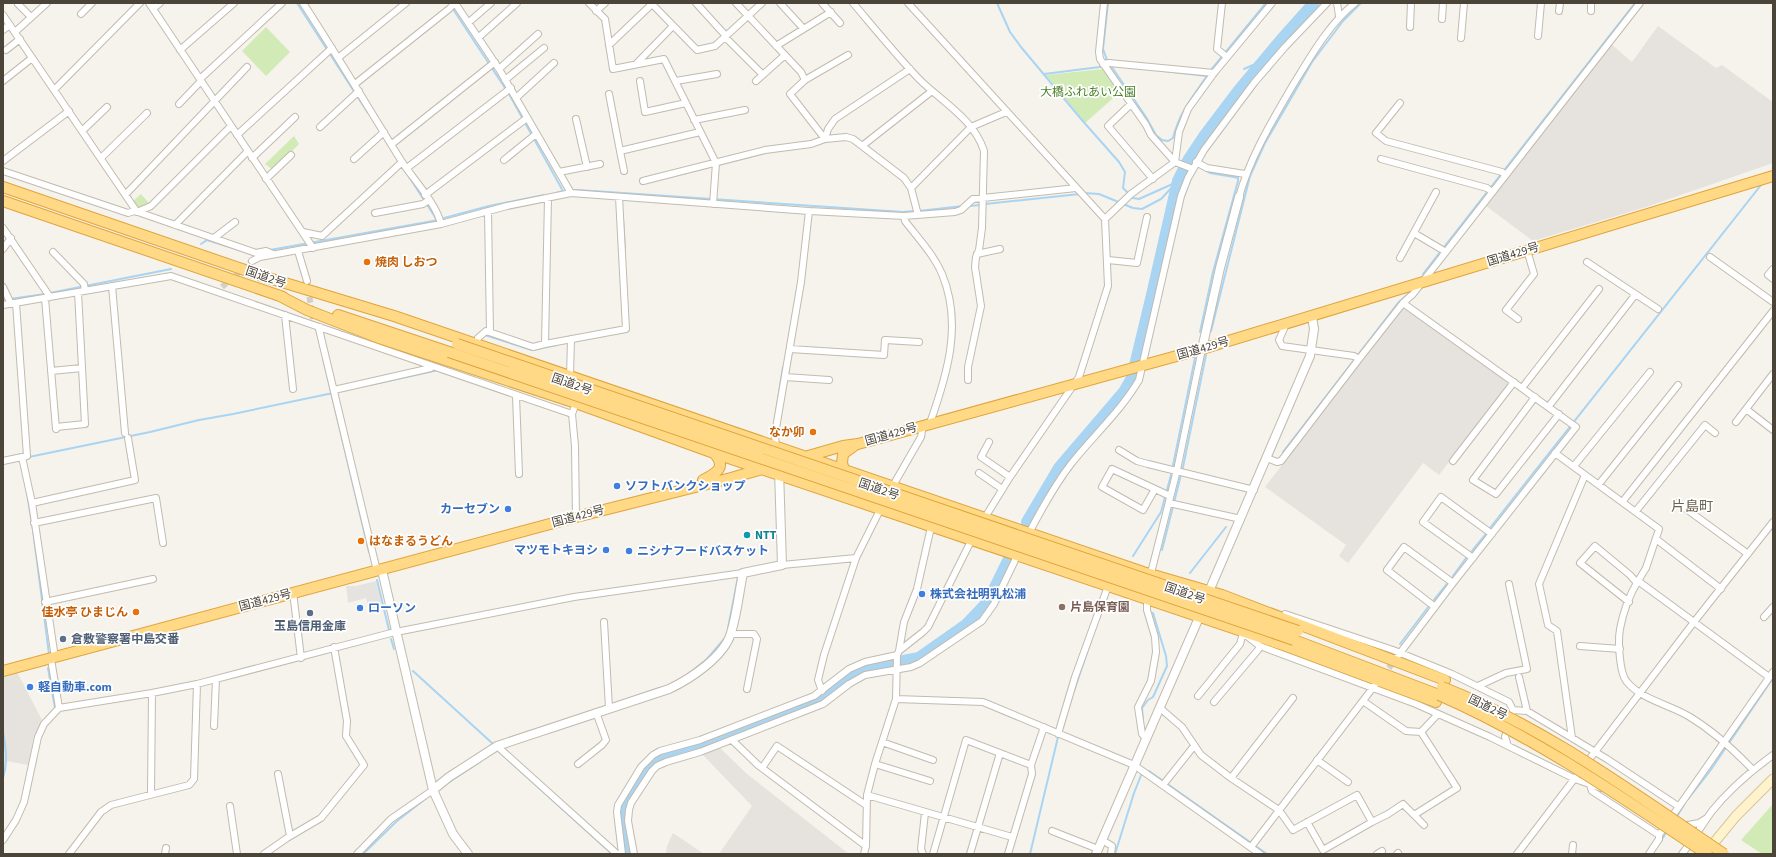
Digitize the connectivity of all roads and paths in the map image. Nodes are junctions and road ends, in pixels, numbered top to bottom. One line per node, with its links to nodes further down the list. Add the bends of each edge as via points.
1 (47, 3): 46 (street)
2 (92, 3): 42 (street)
3 (140, 3): 92 (street)
4 (149, 3): 37 (street)
5 (160, 3): 37 (street)
6 (234, 3): 66 (street)
7 (282, 3): 83 (street)
8 (303, 3): 67 (street)
9 (406, 3): 72 (street)
10 (491, 3): 48 (street)
11 (517, 3): 58 (street)
12 (589, 3): 38 (street)
13 (605, 3): 38 (street)
14 (696, 3): 59 (street)
15 (736, 3): 44 (street)
16 (762, 3): 44 (street)
17 (780, 3): 53 (street)
18 (822, 3): 41 (street)
19 (853, 3): 79 (street)
20 (908, 3): 105 (street)
21 (1104, 3): 76 (street, via 1099,52)
22 (1222, 3): 70 (street, via 1217,49)
23 (1272, 3): 70 (street)
24 (1327, 3): 135 (street, via 1254,83)
25 (1337, 3): 45 (street)
26 (1355, 3): 45 (street)
27 (1411, 3): 52 (street)
28 (1443, 3): 47 (street)
29 (1464, 3): 60 (street)
30 (1541, 3): 57 (street)
31 (1560, 3): 39 (street)
32 (1591, 3): 40 (street)
33 (1640, 3): 141 (street)
34 (18, 4): 46 (street)
35 (652, 4): 51 (street); 62 (street)
36 (453, 5): 48 (street); 90 (street)
37 (153, 9): 66 (street)
38 (596, 11): 62 (street, via 605,19)
39 (1559, 11)
40 (1591, 11)
41 (831, 12): 49 (street); 53 (street)
42 (80, 14)
43 (3, 15): 50 (street)
44 (748, 16): 59 (street); 63 (street)
45 (1339, 16): 142 (street, via 1290,91)
46 (31, 18): 55 (street)
47 (1442, 19)
48 (468, 22): 58 (street)
49 (840, 23)
50 (10, 25): 54 (street); 55 (street)
51 (673, 26): 59 (street, via 697,50 715,46); 75 (street)
52 (1410, 27)
53 (803, 28): 63 (street)
54 (3, 30)
55 (15, 32): 61 (street)
56 (538, 34): 78 (street)
57 (1538, 36)
58 (479, 37): 73 (street)
59 (726, 37): 82 (street)
60 (1462, 38)
61 (20, 39): 65 (street); 71 (street)
62 (609, 45): 75 (street, via 613,68)
63 (776, 46): 68 (street)
64 (544, 48): 84 (street)
65 (6, 50)
66 (180, 50): 83 (street)
67 (329, 50): 72 (street); 117 (street)
68 (785, 55): 82 (street); 85 (street)
69 (848, 55): 85 (street)
70 (1225, 55): 80 (street)
71 (32, 58): 86 (street); 92 (street)
72 (338, 58): 90 (street)
73 (494, 62): 78 (street); 120 (street)
74 (554, 63): 96 (street)
75 (637, 63): 88 (street, via 664,59)
76 (1106, 63): 80 (street); 101 (street)
77 (246, 67): 97 (street)
78 (499, 69): 84 (street)
79 (910, 69): 93 (street); 119 (street, via 835,119)
80 (1211, 72): 132 (street, via 1182,122)
81 (717, 74): 88 (street)
82 (763, 75): 89 (street)
83 (200, 80): 97 (street); 100 (street)
84 (505, 80): 91 (street)
85 (805, 80): 119 (street, via 790,94)
86 (3, 81)
87 (640, 81): 99 (street, via 645,112)
88 (676, 81): 99 (street)
89 (756, 81)
90 (355, 84): 94 (street)
91 (511, 89): 96 (street); 137 (street)
92 (54, 90): 104 (street)
93 (932, 91): 112 (street); 121 (street)
94 (357, 92): 113 (street); 116 (street)
95 (609, 94): 123 (street)
96 (516, 98): 108 (street)
97 (214, 100): 111 (street); 153 (street)
98 (1400, 102): 141 (street, via 1376,133 1386,141)
99 (686, 103): 110 (street)
100 (179, 104)
101 (1132, 104): 132 (street, via 1151,135); 145 (street, via 1108,126)
102 (107, 107): 114 (street)
103 (745, 110): 110 (street)
104 (69, 111): 114 (street); 130 (street)
105 (1006, 112): 112 (street); 149 (street)
106 (147, 113): 125 (street)
107 (295, 117): 126 (street)
108 (525, 119): 118 (street); 157 (street)
109 (576, 119): 136 (street)
110 (694, 120): 115 (street)
111 (231, 126): 117 (street); 163 (street, via 151,206)
112 (971, 126): 148 (street); 160 (street, via 984,151)
113 (320, 127)
114 (82, 131): 125 (street)
115 (700, 132): 123 (street); 131 (street)
116 (383, 134): 120 (street); 127 (street)
117 (237, 135): 122 (street)
118 (534, 135): 129 (street); 139 (street)
119 (825, 139): 121 (street, via 846,137); 131 (street, via 811,144 765,150)
120 (392, 144): 133 (street)
121 (862, 146): 148 (street, via 904,178)
122 (248, 151): 126 (street); 171 (street)
123 (620, 151): 140 (street)
124 (291, 154): 144 (street)
125 (101, 158): 153 (street)
126 (252, 158): 144 (street)
127 (354, 159)
128 (1381, 159): 150 (street)
129 (504, 160)
130 (3, 162)
131 (716, 163): 146 (street); 159 (street)
132 (1177, 163): 135 (street); 145 (street)
133 (400, 164): 137 (street); 173 (street, via 322,236)
134 (600, 164): 136 (street)
135 (1194, 166): 142 (street); 225 (street, via 1181,196)
136 (587, 167): 139 (street)
137 (407, 168): 157 (street)
138 (3, 171): 163 (street, via 128,213)
139 (559, 172): 152 (street)
140 (624, 172)
141 (1504, 173): 150 (street)
142 (1245, 174): 155 (street)
143 (1773, 176): 181 (highway, 国道429号)
144 (266, 179): 173 (street)
145 (1153, 179): 168 (street, via 1130,195)
146 (643, 181)
147 (3, 187): 192 (highway, 国道2号)
148 (911, 188): 164 (street)
149 (1077, 190): 160 (street); 168 (street)
150 (1490, 191): 180 (street)
151 (1436, 192): 174 (street)
152 (571, 193): 154 (street); 156 (street)
153 (126, 194): 163 (street)
154 (619, 197): 159 (street); 217 (street, via 626,329)
155 (1239, 197): 221 (street)
156 (548, 198): 161 (street); 219 (street)
157 (426, 200): 165 (street); 169 (street)
158 (3, 201): 202 (highway, 国道2号)
159 (714, 201): 162 (street)
160 (982, 202): 164 (street, via 973,200 955,212); 185 (street)
161 (488, 211): 169 (street); 215 (street)
162 (809, 211): 166 (street); 220 (street)
163 (138, 212): 171 (street)
164 (918, 212): 166 (street)
165 (375, 213)
166 (904, 216): 249 (street, via 942,274 952,312 953,330 949,363)
167 (1147, 217): 188 (street, via 1137,263)
168 (1105, 219): 188 (street)
169 (440, 221): 177 (street)
170 (235, 222): 176 (street)
171 (175, 225): 176 (street)
172 (3, 228): 175 (street)
173 (303, 232): 177 (street)
174 (1414, 233): 180 (street); 187 (street)
175 (11, 238): 178 (street); 201 (street)
176 (214, 238): 184 (street, via 256,253)
177 (313, 248): 182 (street)
178 (3, 249)
179 (1000, 249): 185 (street)
180 (1444, 250): 195 (street)
181 (1527, 250): 195 (highway, 国道429号); 212 (street, via 1534,274 1506,310)
182 (298, 251): 184 (street); 194 (street)
183 (53, 252): 198 (street)
184 (271, 253): 189 (street)
185 (977, 254): 233 (street, via 975,267 981,306 968,367)
186 (1710, 257): 205 (street)
187 (1400, 258)
188 (1108, 260): 235 (street, via 1108,286)
189 (252, 261)
190 (1587, 262): 203 (street)
191 (1773, 269): 193 (street, via 1768,275)
192 (262, 276): 230 (highway, via 394,316); 329 (highway, 国道2号, bridge)
193 (1773, 279)
194 (307, 281)
195 (1421, 283): 206 (street); 211 (highway, 国道429号)
196 (112, 286): 198 (street); 210 (street, via 171,276 220,290); 282 (street, via 127,435 135,480)
197 (3, 287): 204 (street)
198 (84, 288): 200 (street)
199 (1599, 289): 237 (street)
200 (78, 292): 201 (street); 226 (street)
201 (48, 295): 204 (street); 227 (street)
202 (278, 295): 242 (highway, via 307,310 379,338); 329 (highway, 国道2号, bridge)
203 (1635, 295): 208 (street); 243 (street)
204 (12, 301): 207 (street); 261 (street, via 27,456)
205 (1773, 302)
206 (1403, 303): 223 (street); 234 (street)
207 (3, 305)
208 (1658, 309)
209 (1773, 311): 281 (street)
210 (285, 315): 214 (street, via 312,322); 238 (street)
211 (1312, 316): 213 (highway, 国道429号); 222 (street)
212 (1518, 319)
213 (1286, 324): 221 (highway, 国道429号); 222 (street, via 1279,340 1282,346)
214 (320, 327): 224 (street); 239 (street)
215 (490, 332): 216 (street, via 486,331); 219 (street, via 533,347)
216 (478, 338)
217 (571, 341): 219 (street); 230 (street)
218 (919, 342): 220 (street, via 884,340 884,355)
219 (545, 344)
220 (790, 349): 231 (street)
221 (1202, 349): 225 (highway, 国道429号); 268 (street)
222 (1312, 350): 223 (street); 262 (street)
223 (1357, 358): 262 (street, via 1281,461)
224 (432, 366): 239 (street); 240 (street, via 444,367)
225 (1142, 366): 235 (highway, 国道429号); 294 (street, via 1139,380 1131,393 1060,479)
226 (82, 368): 227 (street); 227 (street, via 85,424 56,429)
227 (51, 371)
228 (1650, 372): 265 (street)
229 (1773, 374): 244 (street)
230 (570, 376): 247 (highway)
231 (785, 377): 232 (street); 256 (street, via 775,434)
232 (829, 380)
233 (968, 380)
234 (1514, 382): 237 (street); 264 (street)
235 (1075, 384): 249 (highway, 国道429号); 272 (street)
236 (1678, 385): 274 (street)
237 (1522, 388): 241 (street)
238 (293, 389)
239 (334, 392): 305 (street)
240 (516, 396): 245 (street); 270 (street)
241 (1535, 397): 243 (street); 246 (street, via 1473,480 1496,494)
242 (576, 403): 245 (street); 252 (highway)
243 (1549, 406): 246 (street)
244 (1746, 409): 248 (street); 250 (street)
245 (572, 414): 287 (street)
246 (1559, 414): 259 (street, via 1576,427)
247 (684, 415): 252 (street); 253 (highway)
248 (1736, 422)
249 (926, 424): 255 (highway, 国道429号); 276 (street)
250 (1773, 430)
251 (1715, 433): 286 (street, via 1705,425)
252 (677, 439): 258 (highway)
253 (759, 441): 256 (highway); 266 (highway, via 772,450)
254 (989, 442): 272 (street, via 981,457)
255 (858, 444): 260 (highway, 国道429号); 267 (highway, via 843,454)
256 (776, 446): 260 (highway); 266 (street)
257 (1118, 450): 268 (street, via 1137,461)
258 (714, 453): 266 (highway); 275 (highway, via 719,458 719,470)
259 (1555, 453): 265 (street); 295 (street)
260 (805, 456): 266 (highway, 国道429号); 267 (highway)
261 (22, 457): 263 (street); 282 (street)
262 (1267, 458): 279 (street)
263 (3, 461)
264 (1453, 461)
265 (1574, 466): 271 (street)
266 (775, 467): 273 (highway); 273 (highway, via 784,464 783,470); 275 (highway, 国道429号); 304 (street)
267 (844, 470): 276 (highway)
268 (1177, 470): 279 (street); 280 (street)
269 (979, 473): 277 (street)
270 (519, 474)
271 (1585, 475): 274 (street); 367 (street, via 1539,584 1548,625 1557,631)
272 (1010, 477): 277 (street)
273 (790, 478): 285 (highway)
274 (1599, 484): 281 (street)
275 (695, 486): 287 (highway, 国道429号)
276 (893, 486): 285 (street); 288 (highway)
277 (1002, 489): 288 (street)
278 (1155, 489): 278 (street, via 1112,469 1102,487 1143,510); 280 (street)
279 (1254, 490): 289 (street)
280 (1168, 495): 284 (street)
281 (1622, 501): 286 (street)
282 (32, 503): 291 (street)
283 (1678, 503): 300 (street)
284 (1172, 504): 289 (street); 307 (street)
285 (880, 510): 292 (highway); 302 (street)
286 (1636, 511): 297 (street, via 1659,529)
287 (576, 517): 305 (highway, 国道429号)
288 (985, 518): 294 (highway); 298 (street)
289 (1241, 520): 314 (street)
290 (1773, 522): 293 (street)
291 (34, 524): 299 (street, via 156,498); 318 (street)
292 (931, 527): 298 (highway); 334 (street, via 917,589 904,622)
293 (1767, 529): 296 (street); 300 (street)
294 (1029, 533): 301 (street); 307 (highway)
295 (1492, 534): 303 (street); 303 (street, via 1441,497 1424,522)
296 (1773, 534)
297 (1656, 539): 309 (street, via 1646,568); 313 (street)
298 (971, 540): 301 (highway); 334 (street, via 928,626)
299 (163, 543)
300 (1748, 554): 313 (street)
301 (1018, 555): 312 (highway); 338 (street, via 994,604 982,621 920,663)
302 (856, 558): 304 (street); 351 (street, via 824,655 818,680)
303 (1472, 558): 310 (street)
304 (782, 565): 306 (street)
305 (379, 570): 315 (highway, 国道429号); 326 (street)
306 (743, 573): 326 (street, via 574,596); 328 (street)
307 (1151, 573): 314 (highway)
308 (153, 579): 318 (street)
309 (1637, 582): 319 (street); 319 (street, via 1595,546 1580,564); 325 (street)
310 (1453, 583): 320 (street); 320 (street, via 1404,547 1387,570)
311 (1509, 584): 345 (street, via 1527,669 1506,673)
312 (1108, 586): 317 (highway); 366 (street, via 1075,677)
313 (1721, 589): 325 (street)
314 (1210, 591): 316 (highway); 322 (street)
315 (293, 592): 336 (highway, 国道429号); 337 (street)
316 (1222, 595): 335 (street); 347 (highway)
317 (1147, 599): 322 (highway); 368 (street, via 1156,652 1151,681 1138,707 1142,734)
318 (45, 602): 336 (street)
319 (1629, 602): 333 (street, via 1620,629)
320 (1435, 607): 335 (street)
321 (1773, 607): 323 (street)
322 (1199, 617): 327 (highway); 358 (street)
323 (1764, 617)
324 (604, 622): 357 (street)
325 (1694, 622): 340 (street); 348 (street)
326 (397, 632): 332 (street); 394 (street)
327 (1243, 633): 330 (street); 347 (highway); 350 (street, via 1240,644)
328 (731, 634): 346 (street, via 754,634 757,639); 357 (street, via 709,662 682,683)
329 (1296, 636): 347 (highway, 国道2号, via 1385,663)
330 (1260, 646): 344 (street); 355 (street)
331 (1580, 646): 333 (street)
332 (334, 647): 337 (street); 413 (street, via 347,721 346,736 364,765 321,818)
333 (1620, 648): 348 (street, via 1622,674 1626,682)
334 (898, 655): 338 (street); 351 (street, via 865,662 849,669)
335 (1398, 655): 345 (street)
336 (53, 658): 339 (highway, 国道429号); 356 (street)
337 (301, 658): 342 (street)
338 (897, 668): 351 (street, via 872,673); 353 (street)
339 (3, 672)
340 (1771, 674): 371 (street)
341 (1519, 676): 360 (street)
342 (216, 679): 343 (street); 363 (street)
343 (197, 684): 349 (street); 395 (street, via 194,779 189,785)
344 (1374, 686): 354 (street); 361 (street)
345 (1478, 686): 359 (street, via 1509,702)
346 (746, 689)
347 (1441, 691): 412 (highway, 国道2号, bridge, via 1499,712 1568,750); 440 (highway, 国道2号, bridge, via 1550,752)
348 (1640, 692): 371 (street, via 1690,717); 375 (street)
349 (152, 693): 356 (street); 395 (street)
350 (1198, 696)
351 (821, 698): 369 (street); 427 (street, via 653,755 641,767 618,805)
352 (1293, 698): 387 (street)
353 (896, 699): 364 (street, via 983,702); 370 (street)
354 (1363, 701): 365 (street, via 1406,731); 379 (street)
355 (1214, 702)
356 (60, 708): 415 (street, via 42,727 24,802)
357 (609, 708): 362 (street)
358 (1160, 708): 368 (street); 372 (street, via 1182,727)
359 (1513, 710): 360 (street); 373 (street, via 1505,737)
360 (1527, 711): 367 (street)
361 (1438, 714): 365 (street); 373 (street)
362 (597, 715): 374 (street); 380 (street, via 606,740)
363 (214, 726)
364 (1044, 727): 366 (street); 382 (street)
365 (1421, 732): 402 (street, via 1457,788)
366 (1058, 734): 383 (street)
367 (1572, 738): 375 (street)
368 (1146, 739): 383 (street)
369 (732, 740): 384 (street); 428 (street, via 666,762 652,771 629,810 628,821)
370 (882, 742): 378 (street); 381 (street)
371 (1726, 744): 385 (street); 399 (street)
372 (1194, 746): 387 (street, via 1201,755); 392 (street)
373 (1508, 746): 388 (street)
374 (499, 748): 394 (street); 426 (street)
375 (1596, 752): 388 (street); 399 (street)
376 (1000, 753): 382 (street); 404 (street, via 966,740); 409 (street)
377 (1773, 755): 385 (street)
378 (932, 760)
379 (1317, 760): 391 (street); 400 (street)
380 (578, 764)
381 (875, 764): 390 (street); 396 (street)
382 (1030, 765): 414 (street, via 1032,774)
383 (1134, 765): 392 (street); 416 (street)
384 (762, 768): 397 (street, via 778,746); 419 (street)
385 (1753, 770): 403 (street)
386 (278, 774): 413 (street)
387 (1231, 778): 400 (street)
388 (1574, 779): 393 (street); 436 (street)
389 (1773, 779): 440 (main road, via 1736,816)
390 (930, 781)
391 (1348, 782)
392 (1165, 783): 417 (street)
393 (1590, 785): 405 (street, via 1635,800); 411 (street, via 1592,791)
394 (433, 790): 424 (street, via 391,819); 425 (street, via 453,834)
395 (151, 794): 421 (street, via 111,805 101,812)
396 (867, 795): 397 (street); 401 (street)
397 (866, 805): 419 (street)
398 (230, 806): 422 (street)
399 (1678, 806): 411 (street)
400 (1279, 810): 406 (street, via 1293,830); 417 (street)
401 (925, 813): 404 (street); 430 (street, via 921,849)
402 (1414, 815): 407 (street, via 1403,804); 408 (street)
403 (1709, 817): 412 (street); 412 (street, via 1699,823 1674,825)
404 (944, 818): 409 (street); 431 (street)
405 (1666, 821)
406 (1307, 822): 407 (street, via 1357,795); 407 (street, via 1323,850)
407 (1372, 822)
408 (1424, 825)
409 (979, 827): 414 (street); 432 (street)
410 (1052, 831): 420 (street)
411 (1659, 835): 438 (street)
412 (1692, 835): 439 (street); 441 (highway, 国道2号, bridge)
413 (290, 836): 423 (street)
414 (1012, 837): 433 (street)
415 (3, 840)
416 (1102, 840): 420 (street); 434 (street, via 1112,846)
417 (1252, 845): 435 (street)
418 (1573, 845): 437 (street)
419 (866, 846): 429 (street)
420 (1097, 852)
421 (69, 854)
422 (237, 854)
423 (264, 854)
424 (357, 854)
425 (468, 854)
426 (617, 854)
427 (622, 854)
428 (634, 854)
429 (864, 854)
430 (923, 854)
431 (933, 854)
432 (970, 854)
433 (1008, 854)
434 (1111, 854)
435 (1258, 854)
436 (1517, 854)
437 (1572, 854)
438 (1649, 854)
439 (1682, 854)
440 (1706, 854)
441 (1724, 854)

